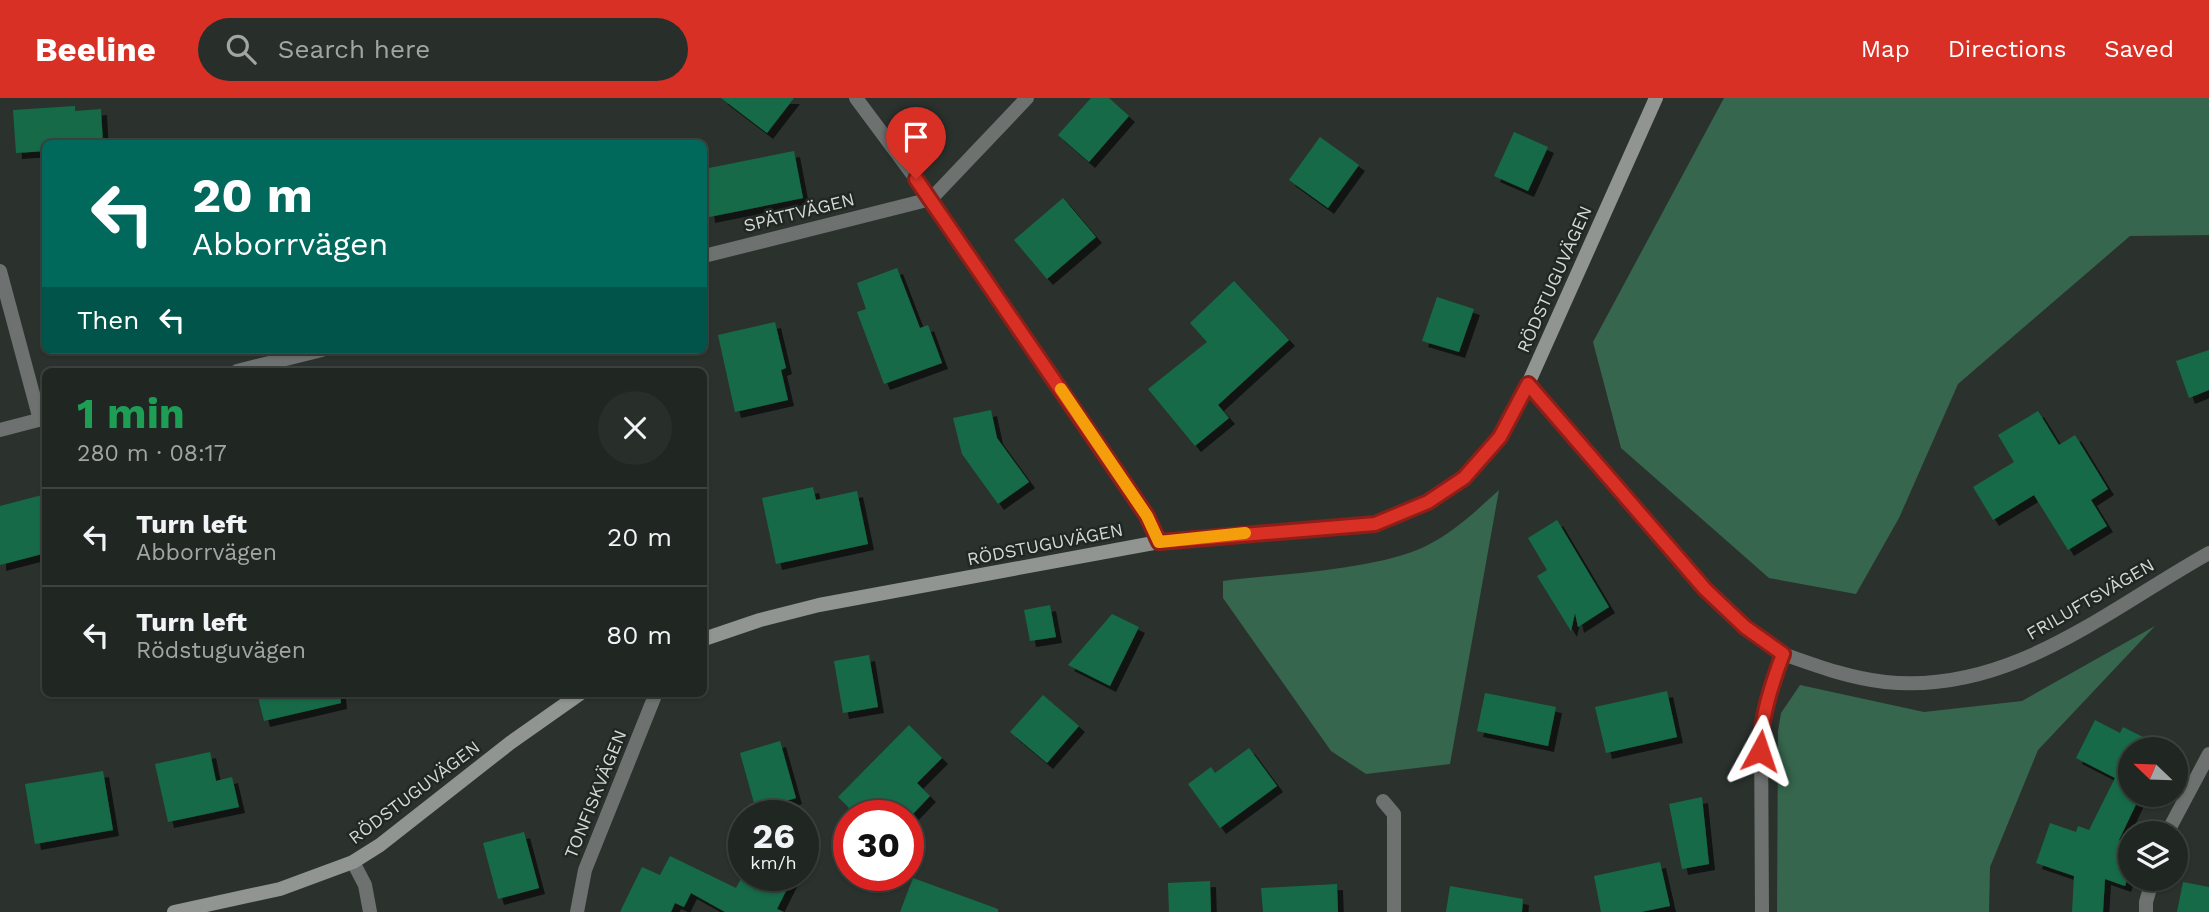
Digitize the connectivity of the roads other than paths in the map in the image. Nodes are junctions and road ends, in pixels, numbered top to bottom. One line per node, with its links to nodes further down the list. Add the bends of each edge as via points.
1 (856, 98): 4 (street)
2 (1027, 98): 4 (street)
3 (1656, 98): 9 (street, RÖDSTUGUVÄGEN)
4 (931, 199): 5 (street, SPÄTTVÄGEN); 13 (street, via 1147,516)
5 (707, 255)
6 (0, 271): 10 (street)
7 (306, 354): 8 (street)
8 (249, 368)
9 (1528, 384): 13 (street, RÖDSTUGUVÄGEN, via 1500,437 1464,478 1428,502 1375,524); 16 (street, FRILUFTSVÄGEN, via 1705,589 1745,627)
10 (42, 416)
11 (42, 419): 12 (street)
12 (0, 430)
13 (1159, 542): 15 (street, RÖDSTUGUVÄGEN, via 819,605)
14 (2209, 553): 16 (street, FRILUFTSVÄGEN, via 2068,638 1977,677 1941,683 1886,682 1840,674)
15 (707, 638)
16 (1783, 654): 28 (street, via 1761,728)
17 (575, 697): 22 (street, RÖDSTUGUVÄGEN)
18 (654, 697): 26 (street, TONFISKVÄGEN, via 585,870)
19 (2209, 754): 21 (street)
20 (1383, 800): 27 (street, via 1394,814)
21 (2173, 821)
22 (354, 862): 24 (street, RÖDSTUGUVÄGEN, via 280,889); 25 (street)
23 (2149, 891): 29 (street)
24 (174, 912)
25 (370, 912)
26 (576, 912)
27 (1394, 912)
28 (1762, 912)
29 (2147, 912)

